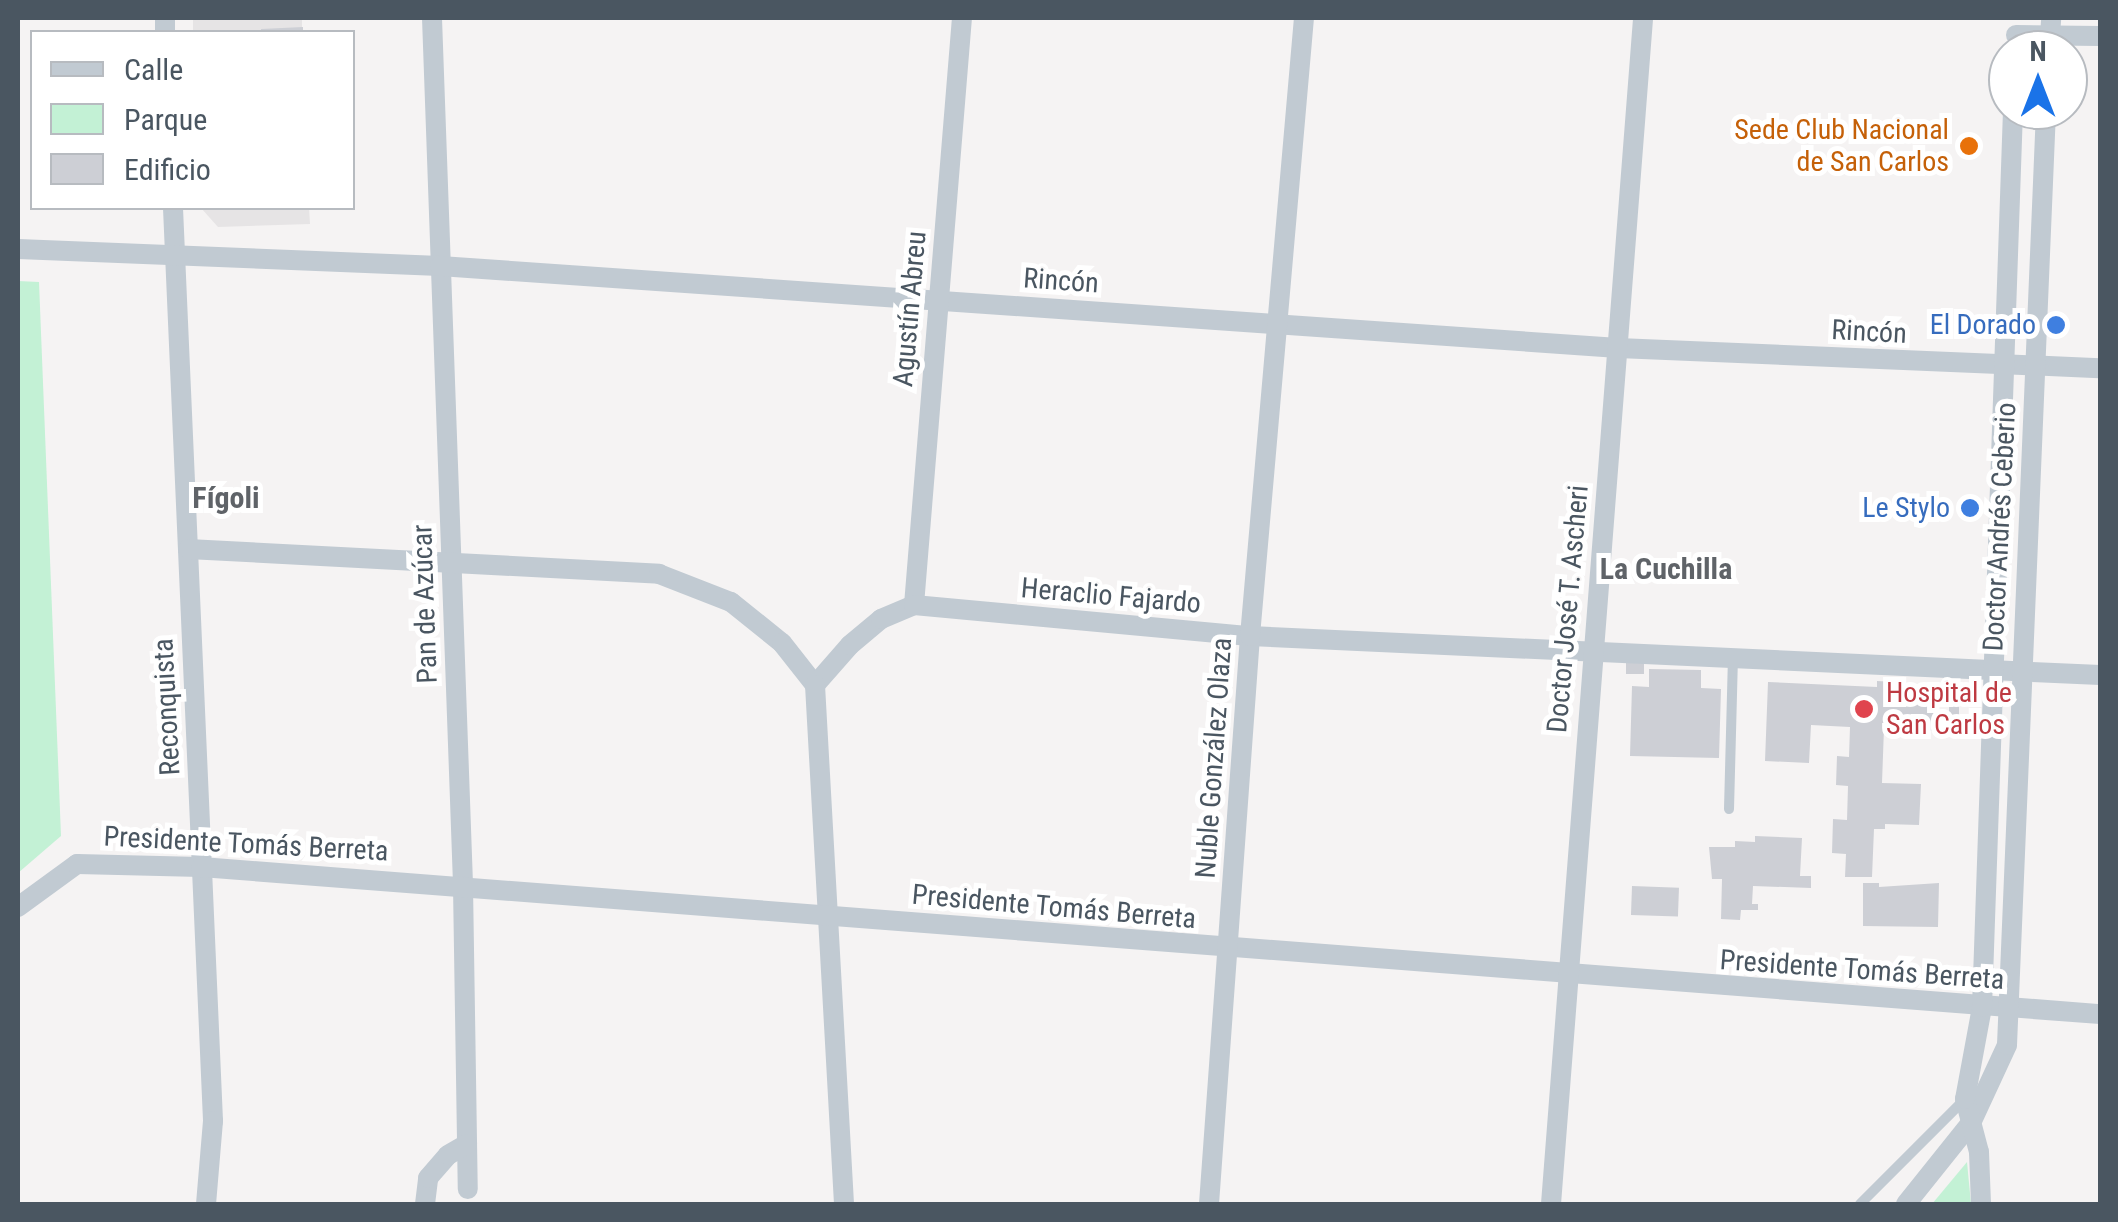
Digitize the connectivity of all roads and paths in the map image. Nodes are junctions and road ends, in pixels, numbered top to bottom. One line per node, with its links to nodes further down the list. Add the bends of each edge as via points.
1 (432, 18): 10 (street, Pan de Azúcar)
2 (962, 18): 11 (street, Agustín Abreu)
3 (1304, 18): 12 (street, Nuble González Olaza)
4 (1643, 18): 13 (street, Doctor José T. Ascheri)
5 (2012, 130): 14 (street, Doctor Andrés Ceberio)
6 (2045, 130): 15 (street, Doctor Andrés Ceberio)
7 (173, 210): 9 (street, Reconquista)
8 (18, 248): 9 (street, Rincón)
9 (175, 257): 10 (street, Rincón); 17 (street, Reconquista)
10 (440, 266): 11 (street, Rincón); 18 (street, Pan de Azúcar)
11 (938, 299): 12 (street, Rincón); 19 (street, Agustín Abreu)
12 (1278, 325): 13 (street, Rincón); 20 (street, Nuble González Olaza)
13 (1618, 348): 14 (street, Rincón); 21 (street, Doctor José T. Ascheri)
14 (2004, 366): 15 (street, Rincón); 23 (street, Doctor Andrés Ceberio)
15 (2036, 366): 16 (street, Rincón); 24 (street, Doctor Andrés Ceberio)
16 (2100, 368)
17 (188, 549): 18 (street); 28 (street, Reconquista)
18 (450, 564): 26 (street, via 620,570 696,585 760,622); 29 (street, Pan de Azúcar)
19 (914, 606): 20 (street, Heraclio Fajardo); 26 (street, via 881,618)
20 (1250, 636): 21 (street, Heraclio Fajardo); 32 (street, Nuble González Olaza)
21 (1592, 653): 22 (street, Heraclio Fajardo); 33 (street, Doctor José T. Ascheri)
22 (1733, 660): 23 (street, Heraclio Fajardo); 27 (lane)
23 (1990, 672): 24 (street, Heraclio Fajardo); 34 (street, Doctor Andrés Ceberio)
24 (2020, 674): 25 (street, Heraclio Fajardo); 35 (street, Doctor Andrés Ceberio)
25 (2100, 675)
26 (815, 685): 31 (street)
27 (1729, 809)
28 (202, 867): 29 (street, Presidente Tomás Berreta); 30 (street, Presidente Tomás Berreta, via 77,864); 41 (street, Reconquista, via 213,1121)
29 (463, 886): 31 (street, Presidente Tomás Berreta); 39 (street, Pan de Azúcar)
30 (18, 907)
31 (829, 915): 32 (street, Presidente Tomás Berreta); 43 (street)
32 (1228, 950): 33 (street, Presidente Tomás Berreta); 44 (street, Nuble González Olaza)
33 (1567, 976): 34 (street, Presidente Tomás Berreta); 45 (street, Doctor José T. Ascheri)
34 (1982, 1007): 35 (street, Presidente Tomás Berreta); 37 (street, Doctor Andrés Ceberio)
35 (2009, 1009): 36 (street, Presidente Tomás Berreta); 38 (street, Doctor Andrés Ceberio, via 2007,1045)
36 (2100, 1014)
37 (1965, 1099): 38 (street, Doctor Andrés Ceberio); 46 (lane)
38 (1971, 1123): 47 (street); 48 (street)
39 (467, 1144): 40 (street, Pan de Azúcar); 42 (street, via 428,1178)
40 (468, 1189)
41 (206, 1204)
42 (425, 1204)
43 (844, 1204)
44 (1209, 1204)
45 (1551, 1204)
46 (1860, 1204)
47 (1906, 1204)
48 (1981, 1204)

